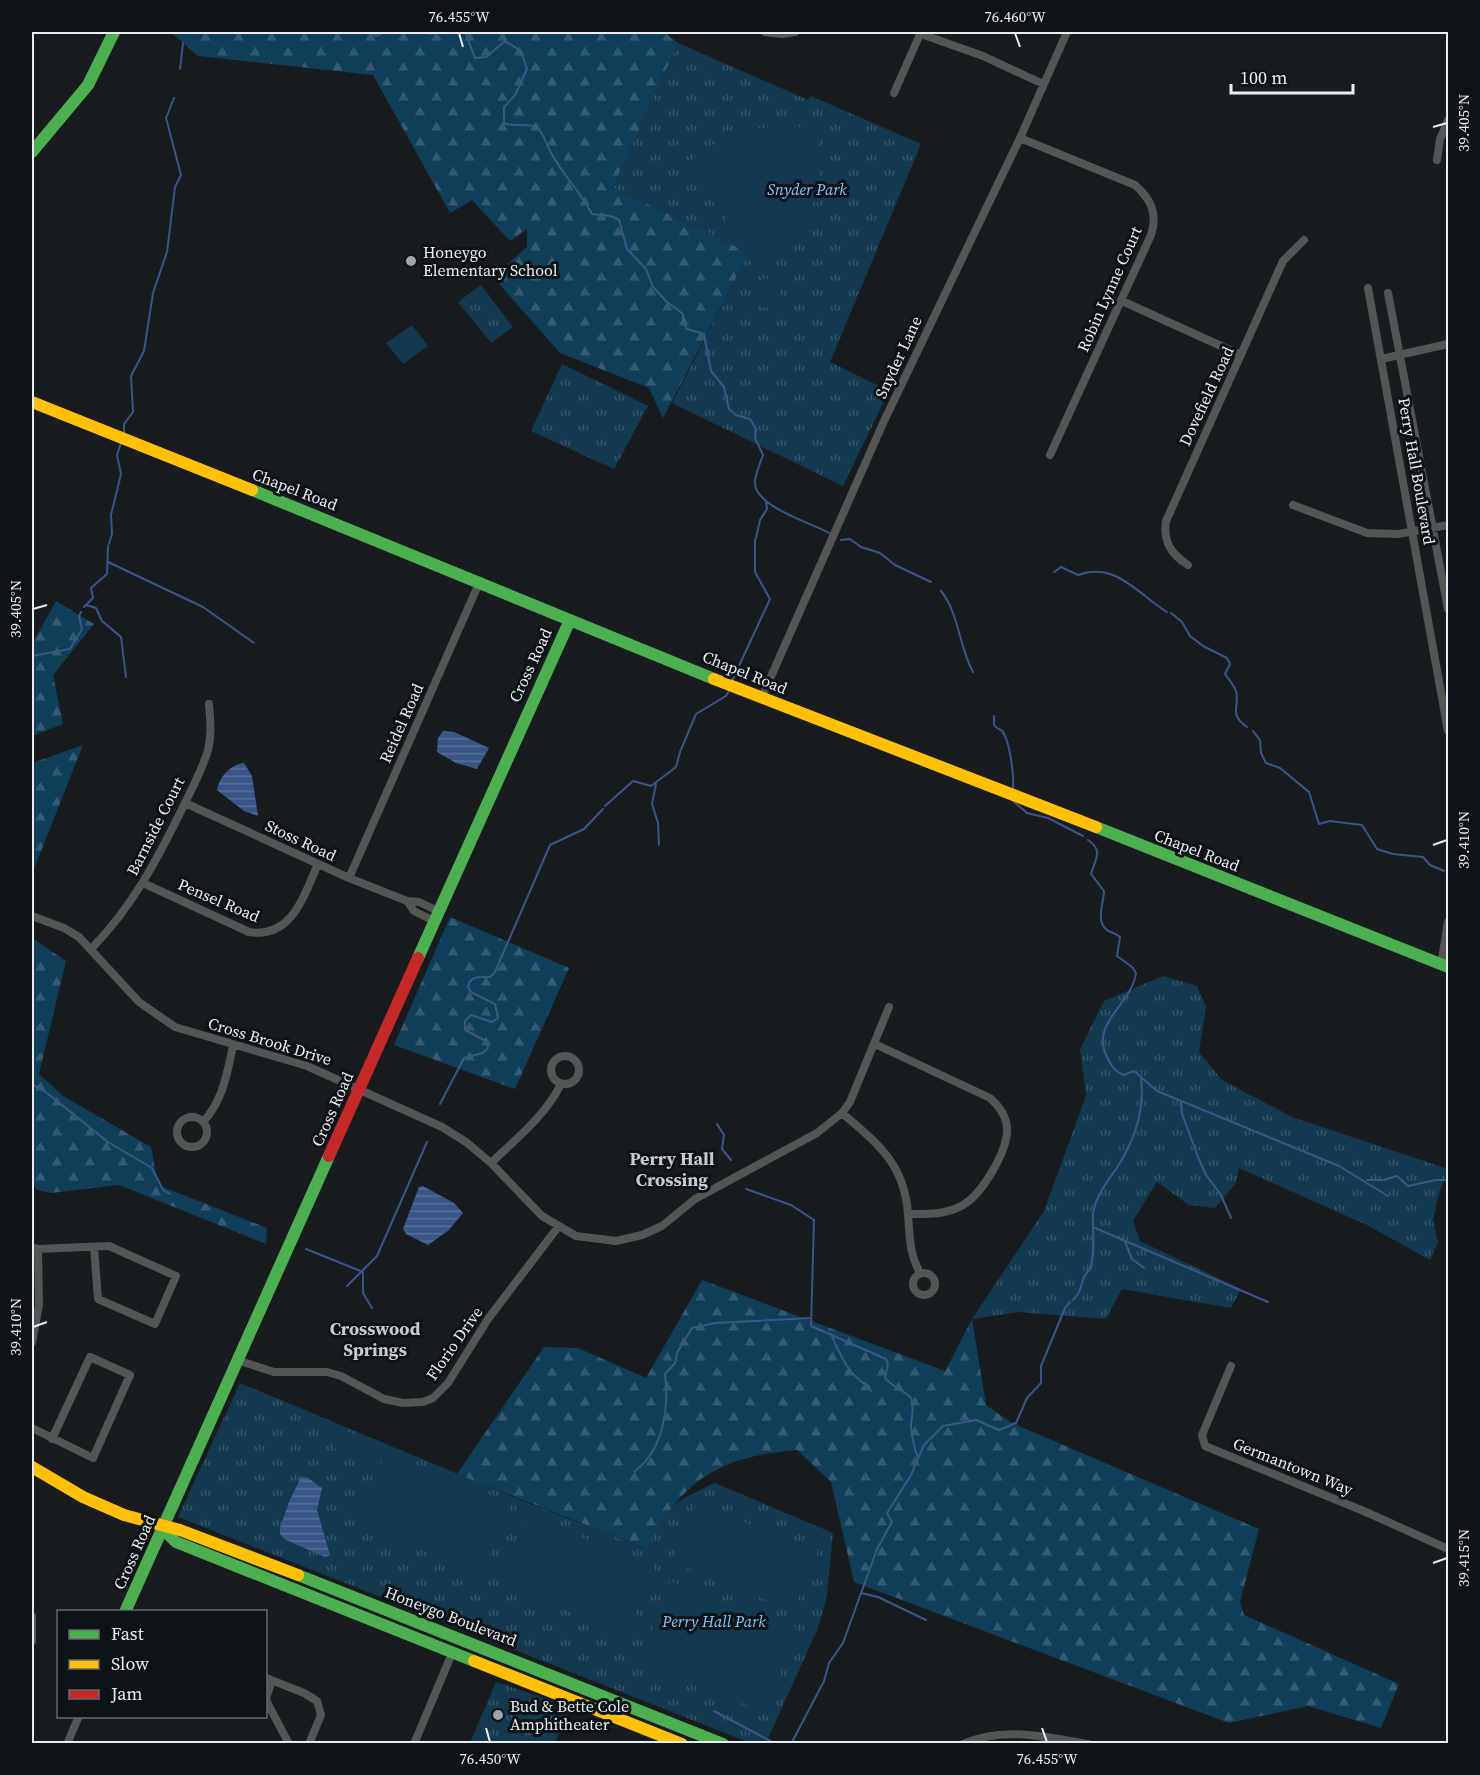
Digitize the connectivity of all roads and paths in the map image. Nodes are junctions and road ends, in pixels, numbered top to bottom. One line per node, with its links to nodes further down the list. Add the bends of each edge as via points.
1 (114, 32): 10 (street, via 88,85)
2 (765, 32): 3 (street)
3 (795, 32)
4 (1067, 32): 6 (street, Snyder Lane)
5 (921, 33): 6 (street); 7 (street)
6 (1043, 84): 9 (street, Snyder Lane)
7 (894, 93)
8 (1449, 120): 11 (street, via 1440,139)
9 (1020, 138): 15 (street, Robin Lynne Court, via 1125,180 1146,196 1154,214 1154,227); 30 (street, Snyder Lane, via 887,416)
10 (32, 152)
11 (1437, 160)
12 (1304, 240): 17 (street, Dovefield Road, via 1283,261)
13 (1368, 288): 19 (street, Perry Hall Boulevard)
14 (1388, 294): 18 (street, Perry Hall Boulevard)
15 (1122, 300): 17 (street); 21 (street, Robin Lynne Court)
16 (1449, 344): 18 (street)
17 (1241, 355): 26 (street, Dovefield Road, via 1166,521 1167,544)
18 (1400, 355): 19 (street); 24 (street, Perry Hall Boulevard)
19 (1381, 359): 25 (street, Perry Hall Boulevard)
20 (32, 402): 27 (street, Chapel Road)
21 (1050, 455)
22 (1293, 505): 25 (street, via 1367,533)
23 (1449, 525): 24 (street)
24 (1434, 528): 25 (street); 28 (street, Perry Hall Boulevard)
25 (1413, 531): 32 (street, Perry Hall Boulevard)
26 (1188, 566)
27 (480, 581): 29 (street, Chapel Road); 35 (street, Reidel Road)
28 (1449, 609)
29 (570, 620): 30 (street, Chapel Road); 38 (street, Cross Road)
30 (762, 697): 41 (street, Chapel Road)
31 (209, 704): 33 (street, Barnside Court, via 208,749)
32 (1449, 731)
33 (185, 802): 34 (street, Stoss Road); 36 (street, Barnside Court)
34 (318, 864): 35 (street, Stoss Road); 36 (street, Pensel Road, via 289,921 259,934)
35 (350, 878): 38 (street, Stoss Road, via 419,902)
36 (143, 883): 40 (street, Barnside Court)
37 (32, 916): 40 (street, Cross Brook Drive, via 64,928)
38 (436, 916): 46 (street, Cross Road)
39 (1449, 922): 41 (street)
40 (92, 948): 44 (street, Cross Brook Drive, via 132,994 175,1028)
41 (1445, 966)
42 (889, 1007): 43 (street, Cross Brook Drive)
43 (875, 1044): 47 (street, Cross Brook Drive); 50 (street, via 990,1098 1000,1109 1007,1129 995,1164 972,1198 943,1212)
44 (234, 1046): 46 (street, Cross Brook Drive, via 307,1066); 48 (street, via 222,1092 215,1109)
45 (561, 1084): 49 (street, via 537,1119)
46 (358, 1089): 49 (street, Cross Brook Drive, via 426,1118 466,1142); 56 (street, Cross Road)
47 (842, 1113): 50 (street, via 884,1149 894,1164 904,1185); 51 (street, Cross Brook Drive, via 808,1138 695,1199 662,1226 642,1235 616,1241 592,1240)
48 (203, 1122)
49 (491, 1163): 51 (street, Cross Brook Drive, via 542,1216)
50 (908, 1214): 54 (street, via 910,1249)
51 (558, 1227): 56 (street, Florio Drive, via 488,1319 448,1383 433,1398 402,1403 384,1399 327,1372 274,1372)
52 (94, 1247): 52 (street, via 109,1246 176,1276 154,1324 98,1299); 53 (street)
53 (35, 1248): 55 (street, via 39,1305)
54 (920, 1273)
55 (32, 1342)
56 (237, 1360): 61 (street, Cross Road)
57 (1231, 1366): 62 (street, Germantown Way, via 1202,1435 1209,1449)
58 (32, 1428): 59 (street)
59 (52, 1439): 59 (street, via 93,1458 130,1375 90,1357)
60 (32, 1467): 61 (street, Honeygo Boulevard, via 74,1491)
61 (163, 1529): 63 (street, Cross Road); 66 (street, Honeygo Boulevard, via 176,1542); 76 (street, Honeygo Boulevard, via 180,1530 345,1593)
62 (1449, 1549)
63 (125, 1610)
64 (32, 1616): 65 (street)
65 (32, 1641)
66 (453, 1651): 74 (street); 75 (street, Honeygo Boulevard)
67 (269, 1680): 73 (street, via 317,1701 321,1715)
68 (267, 1700): 72 (street)
69 (78, 1718): 71 (street)
70 (995, 1739): 77 (street); 78 (street, via 1014,1732)
71 (67, 1743)
72 (289, 1743)
73 (309, 1743)
74 (414, 1743)
75 (682, 1743)
76 (723, 1743)
77 (963, 1743)
78 (1088, 1743)

